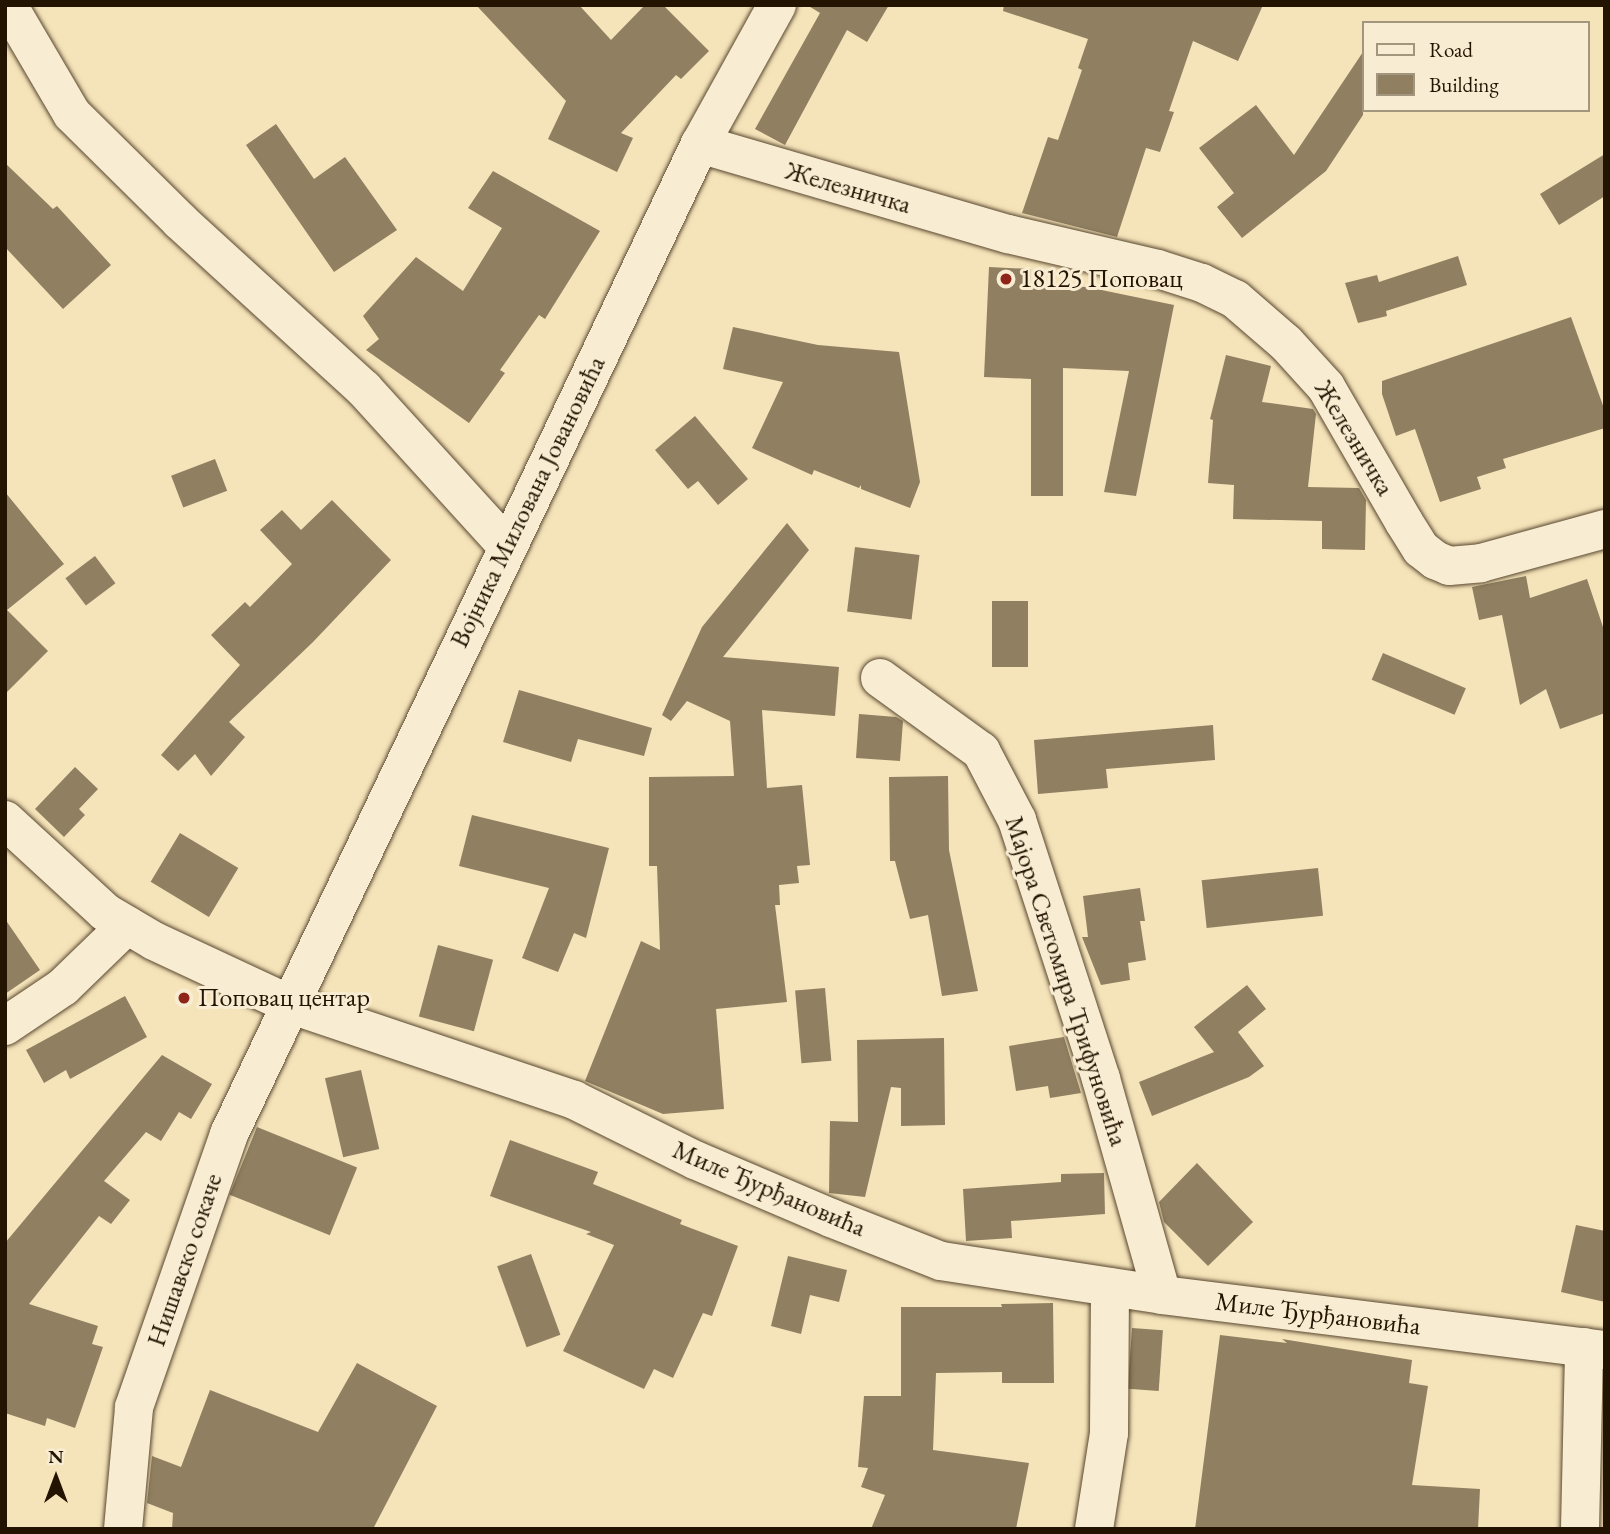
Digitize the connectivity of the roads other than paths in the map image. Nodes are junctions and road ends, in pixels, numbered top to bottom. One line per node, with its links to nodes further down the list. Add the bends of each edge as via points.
1 (8, 5): 5 (street, via 72,114 180,221 364,389)
2 (777, 5): 3 (street, Војника Милована Јовановића)
3 (700, 144): 4 (street, Железничка, via 1008,234 1158,269 1235,299 1286,343 1326,387 1421,549 1449,566 1481,563); 5 (street, Војника Милована Јовановића)
4 (1605, 529)
5 (507, 545): 9 (street, Војника Милована Јовановића)
6 (880, 678): 12 (street, Мајора Светомира Трифуновића, via 981,751 1017,820 1101,1079)
7 (5, 820): 8 (street, Миле Ђурђановића, via 105,912)
8 (127, 925): 9 (street, Миле Ђурђановића); 10 (street, via 63,987)
9 (289, 1004): 11 (street, Миле Ђурђановића, via 574,1100 695,1160 941,1261); 14 (street, Нишавско сокаче, via 229,1134 134,1407)
10 (5, 1027)
11 (1110, 1287): 12 (street, Миле Ђурђановића); 15 (street, via 1109,1433)
12 (1162, 1295): 13 (street, Миле Ђурђановића)
13 (1595, 1349): 16 (street)
14 (123, 1529)
15 (1094, 1529)
16 (1580, 1529)

